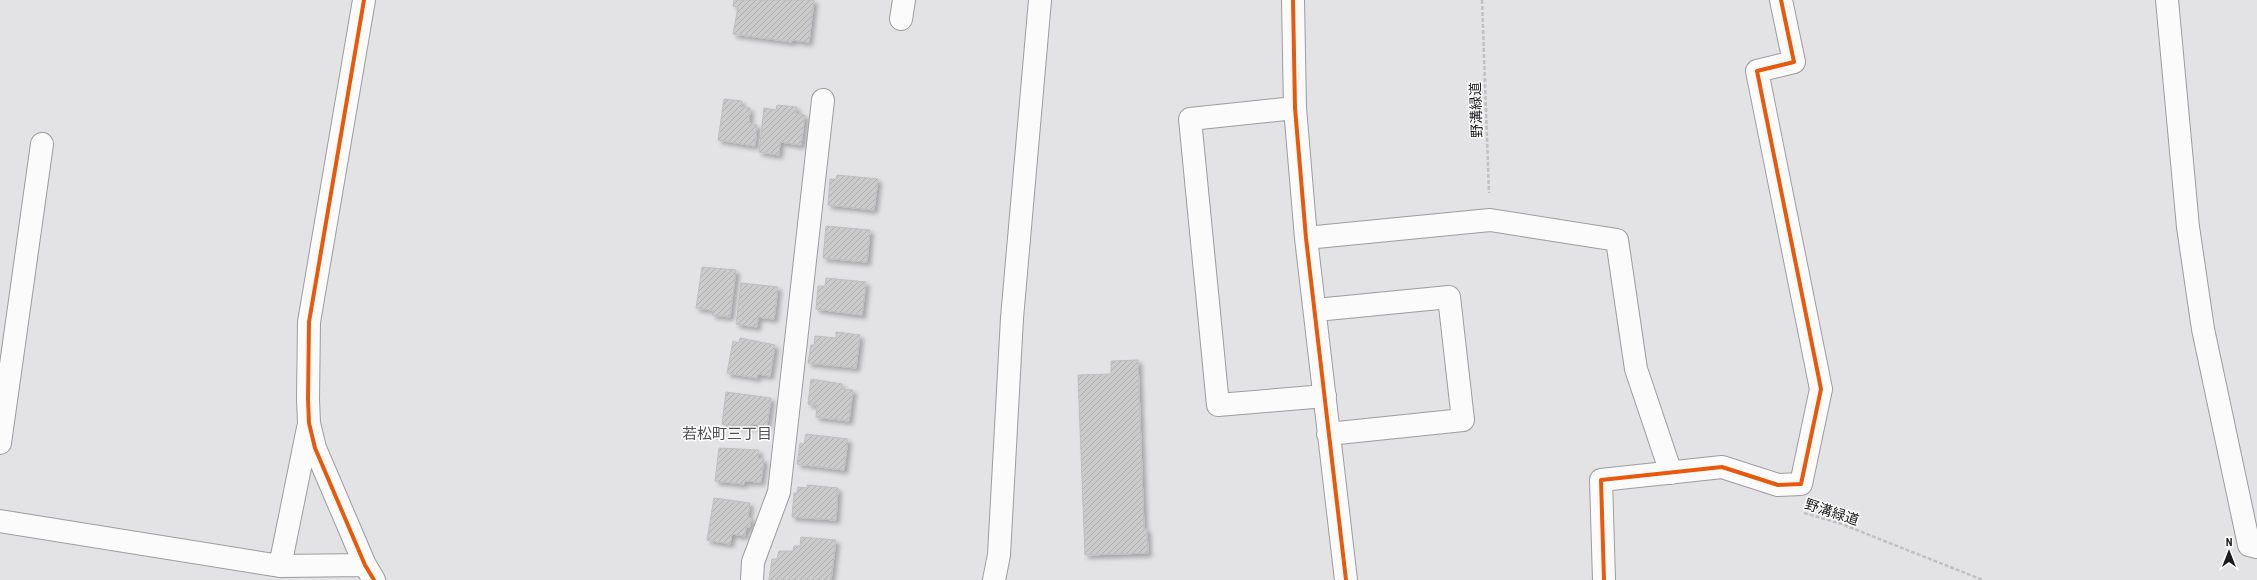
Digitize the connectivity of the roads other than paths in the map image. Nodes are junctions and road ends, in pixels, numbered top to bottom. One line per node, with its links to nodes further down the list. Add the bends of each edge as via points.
1 (364, 0): 12 (street, via 308,322)
2 (1040, 0): 21 (street, via 1012,318 999,555)
3 (1293, 0): 7 (street)
4 (1782, 0): 15 (street, via 1794,62 1757,71 1821,390 1801,484 1778,485 1722,466)
5 (2167, 0): 17 (street, via 2188,227 2202,329 2249,545)
6 (823, 100): 20 (street, via 779,492 753,562)
7 (1295, 108): 9 (street); 11 (street, via 1190,119 1218,405)
8 (42, 144): 14 (street)
9 (1306, 238): 10 (street); 15 (street, via 1490,220 1617,240 1636,369)
10 (1316, 310): 11 (street); 13 (street, via 1450,297 1463,420)
11 (1325, 396): 13 (street)
12 (309, 423): 18 (street); 19 (street, via 318,454)
13 (1328, 434): 22 (street)
14 (0, 444)
15 (1671, 473): 23 (street, via 1601,480)
16 (0, 521): 18 (street)
17 (2257, 547)
18 (280, 566): 19 (street)
19 (370, 572)
20 (752, 580)
21 (994, 580)
22 (1346, 580)
23 (1604, 580)

